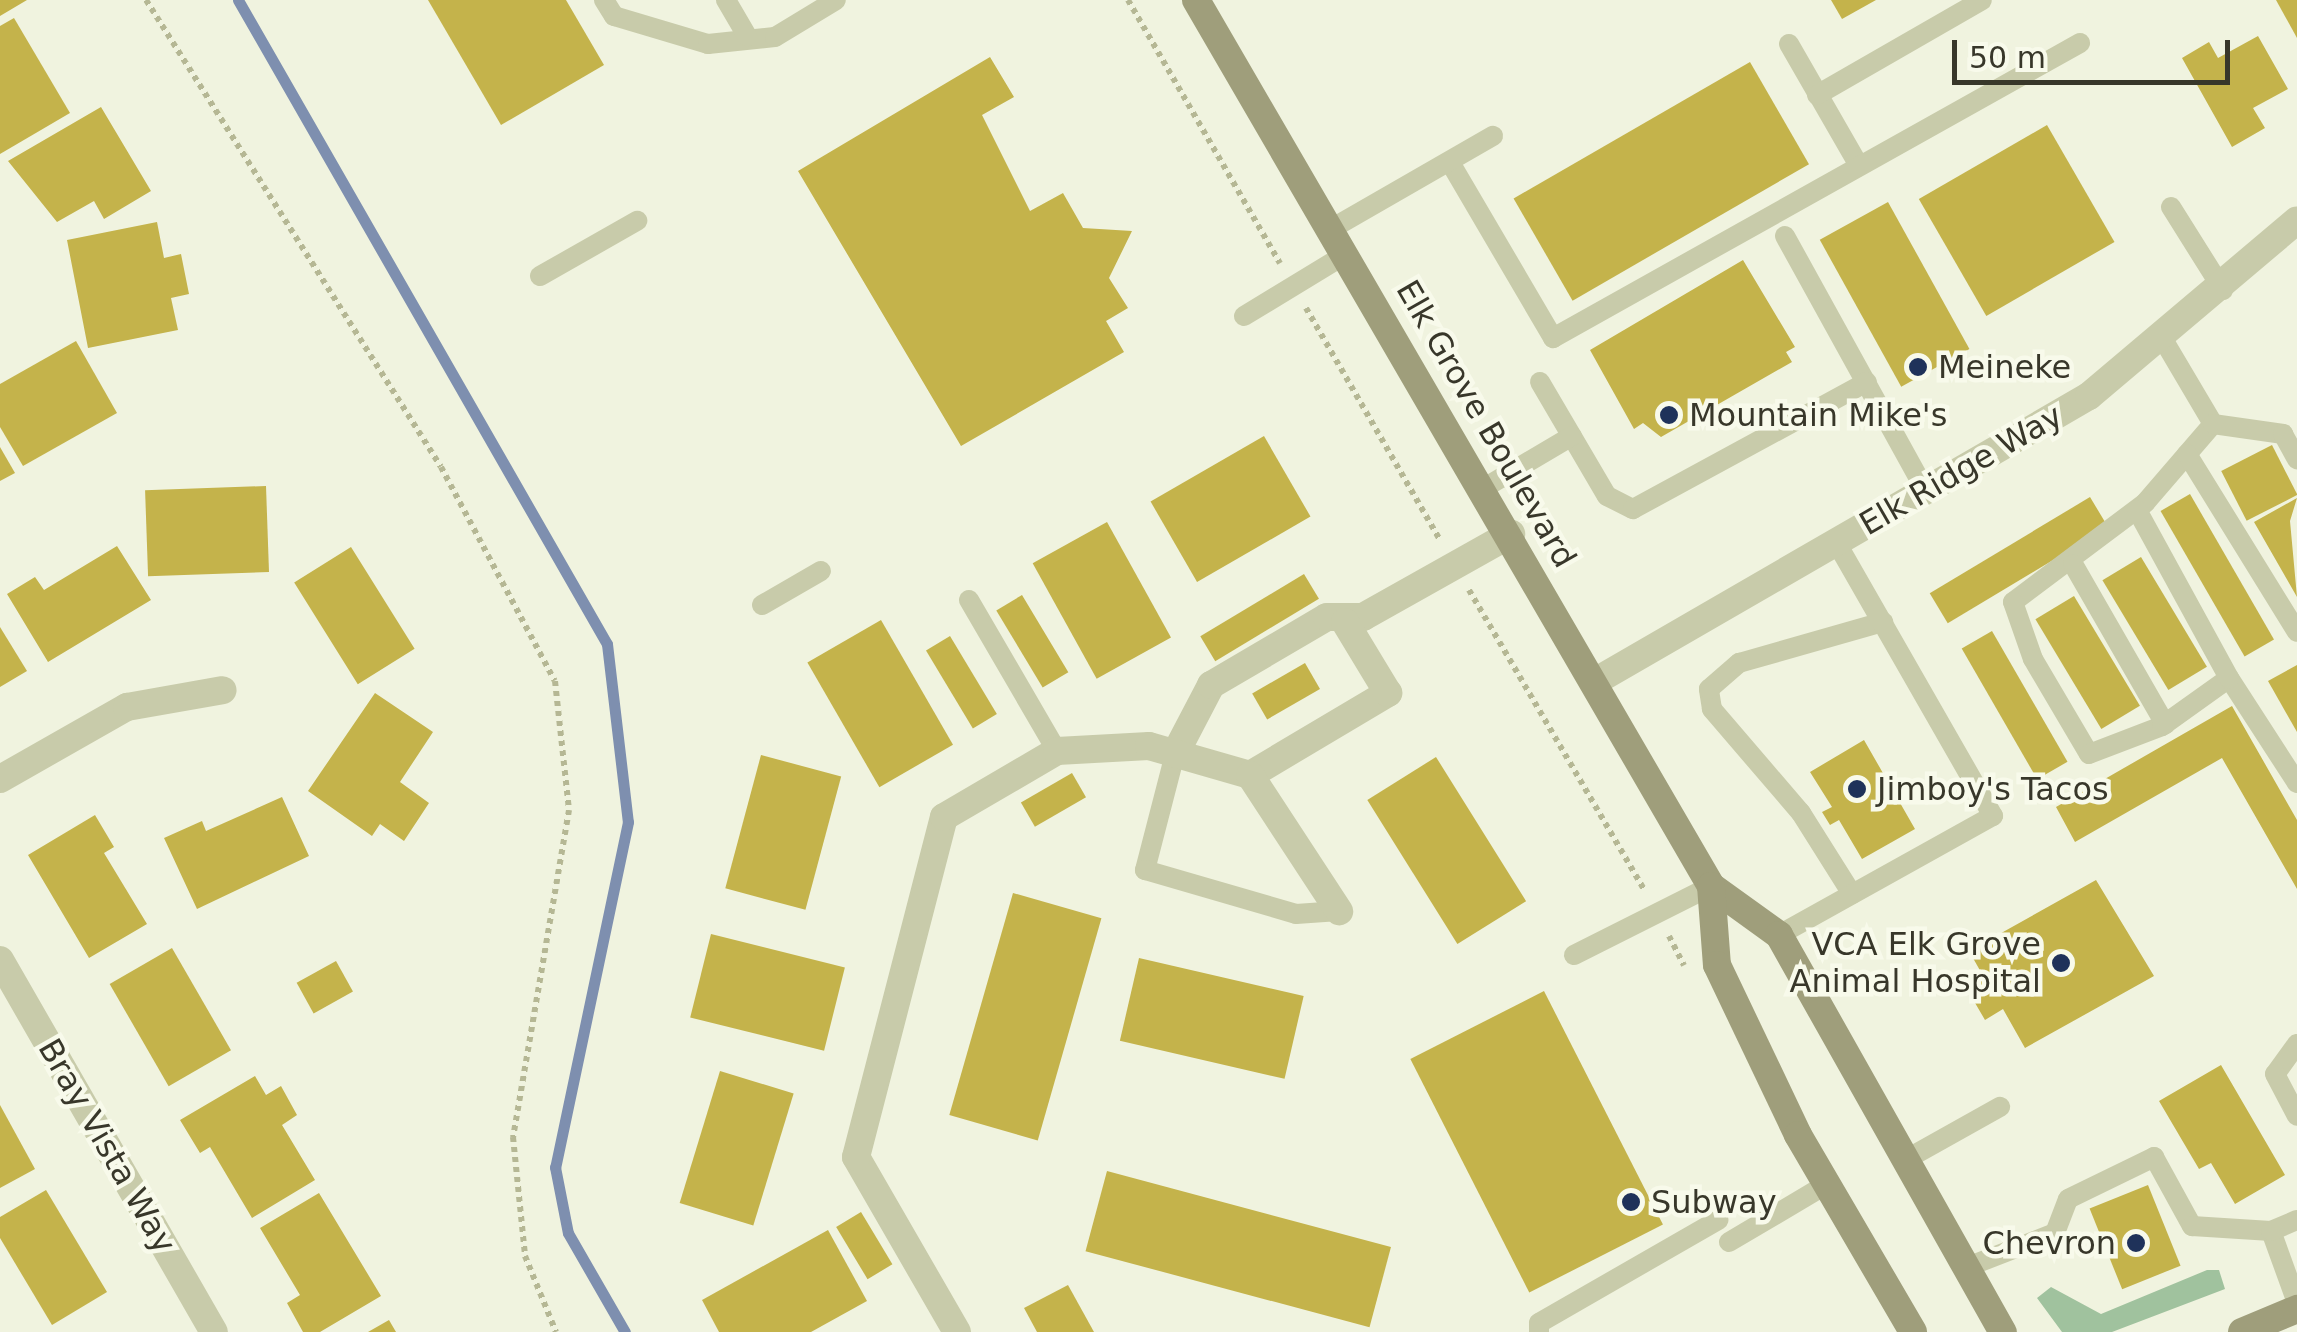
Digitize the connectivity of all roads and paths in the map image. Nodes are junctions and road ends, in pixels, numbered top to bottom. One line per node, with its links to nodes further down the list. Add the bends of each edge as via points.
1 (146, 0): 74 (path, via 441,467 555,681 569,810 513,1137 525,1256)
2 (604, 0): 8 (lane, via 614,16 708,44)
3 (726, 0): 8 (lane)
4 (836, 0): 8 (lane, via 775,36)
5 (1128, 0): 21 (path)
6 (1982, 0): 11 (lane)
7 (1202, 2): 19 (main road, Elk Grove Boulevard)
8 (747, 36)
9 (2080, 43): 14 (lane)
10 (1789, 44): 11 (lane)
11 (1817, 95): 14 (lane)
12 (1493, 136): 13 (lane)
13 (1452, 164): 14 (lane, via 1553,338); 19 (lane)
14 (1858, 164)
15 (2171, 207): 22 (lane)
16 (2297, 220): 22 (street, Elk Ridge Way)
17 (637, 222): 20 (lane)
18 (1785, 236): 26 (lane)
19 (1338, 242): 21 (lane); 31 (main road, Elk Grove Boulevard)
20 (540, 276)
21 (1293, 286): 23 (lane); 37 (path)
22 (2223, 290): 24 (street, Elk Ridge Way)
23 (1244, 316)
24 (2164, 341): 27 (lane); 32 (street, Elk Ridge Way, via 2089,396)
25 (1540, 382): 28 (lane)
26 (1868, 382): 28 (lane, via 1634,510 1607,496); 32 (lane)
27 (2213, 424): 29 (lane); 30 (lane, via 2282,434)
28 (1572, 436): 31 (lane)
29 (2187, 454): 33 (lane); 43 (lane)
30 (2297, 459)
31 (1484, 488): 34 (main road, Elk Grove Boulevard)
32 (1926, 490): 35 (street, Elk Ridge Way)
33 (2137, 510): 36 (lane); 44 (lane)
34 (1512, 534): 37 (street); 45 (main road, Elk Grove Boulevard)
35 (1836, 542): 42 (lane); 45 (street, Elk Ridge Way)
36 (2073, 564): 47 (lane); 47 (lane, via 2013,602 2032,658 2089,754)
37 (1455, 565): 41 (street); 56 (path)
38 (821, 570): 40 (lane)
39 (969, 600): 48 (lane)
40 (762, 606)
41 (1346, 622): 49 (street, via 1327,617 1211,685); 50 (street, via 1388,693)
42 (1883, 622): 54 (lane, via 1993,816); 54 (lane, via 1739,662 1709,689 1712,709 1801,814)
43 (2297, 632)
44 (2230, 678): 47 (lane); 52 (lane)
45 (1596, 681): 53 (main road, Elk Grove Boulevard)
46 (223, 690): 51 (street, via 126,707)
47 (2165, 724)
48 (1057, 751): 49 (street, via 1149,746); 75 (street, via 944,817 856,1157)
49 (1175, 754): 50 (street); 55 (lane, via 1145,870 1296,914)
50 (1250, 774): 55 (street)
51 (0, 779)
52 (2297, 784)
53 (1712, 886): 56 (lane); 57 (main road, Elk Grove Boulevard); 65 (main road, Elk Grove Boulevard, via 1717,964)
54 (1852, 894): 57 (lane)
55 (1339, 911)
56 (1657, 913): 58 (lane); 60 (path)
57 (1779, 935): 64 (main road, Elk Grove Boulevard)
58 (1574, 955)
59 (0, 960): 73 (street, Bray Vista Way)
60 (1692, 980)
61 (2297, 1044): 63 (lane, via 2275,1074)
62 (2000, 1107): 64 (lane)
63 (2297, 1116)
64 (1905, 1160): 70 (main road, Elk Grove Boulevard)
65 (1827, 1184): 69 (lane); 76 (main road, Elk Grove Boulevard)
66 (1718, 1220): 72 (lane)
67 (2297, 1220): 68 (lane)
68 (2271, 1231): 70 (lane, via 2192,1226 2154,1156 2068,1199 2055,1233); 71 (lane)
69 (1729, 1242)
70 (1967, 1266): 77 (main road, Elk Grove Boulevard)
71 (2297, 1306): 78 (main road)
72 (1539, 1327)
73 (214, 1332)
74 (556, 1332)
75 (957, 1332)
76 (1913, 1332)
77 (2002, 1332)
78 (2242, 1332)

